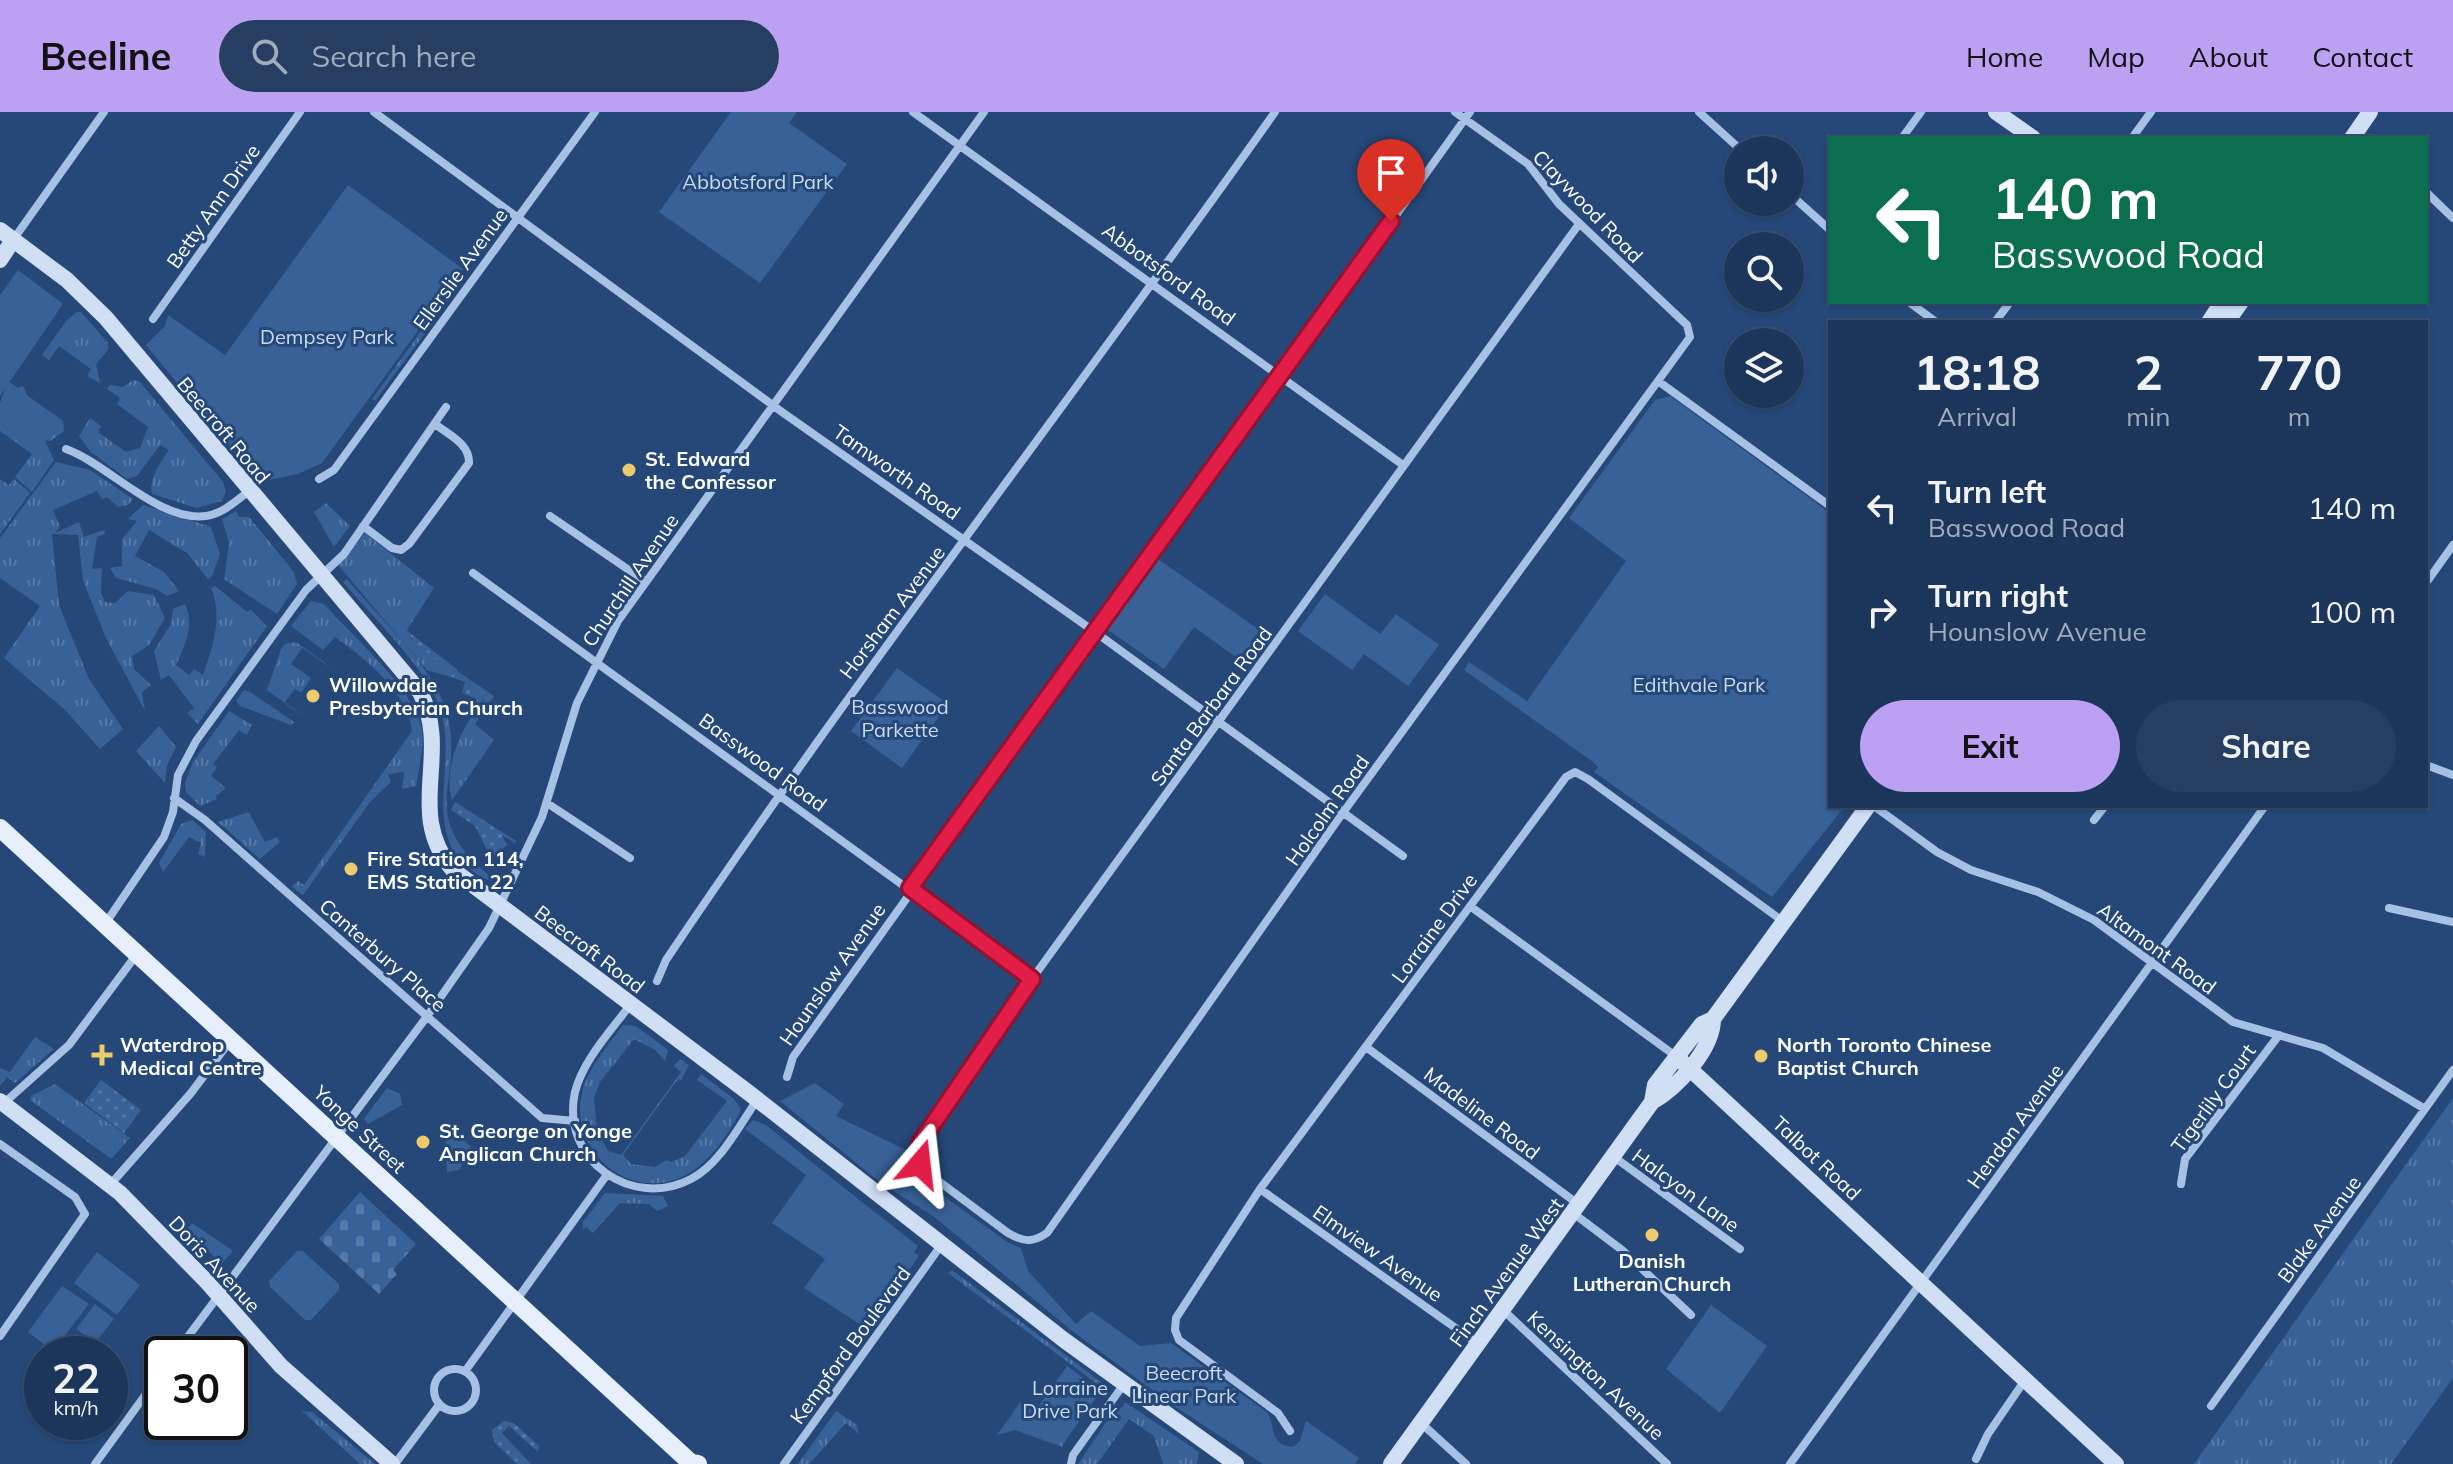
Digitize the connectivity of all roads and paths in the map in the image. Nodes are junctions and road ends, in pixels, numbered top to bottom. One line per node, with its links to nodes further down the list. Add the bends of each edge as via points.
1 (104, 112): 27 (street)
2 (300, 112): 31 (street, Betty Ann Drive)
3 (374, 112): 23 (street, Tamworth Road)
4 (595, 112): 23 (street, Ellerslie Avenue)
5 (913, 112): 20 (street, Abbotsford Road)
6 (984, 112): 20 (street, Churchill Avenue)
7 (1275, 112): 29 (street, Horsham Avenue)
8 (1455, 112): 14 (street, Claywood Road)
9 (1699, 112): 16 (street)
10 (1921, 112): 17 (street)
11 (1996, 112): 18 (street)
12 (2151, 112): 19 (street)
13 (2370, 112): 15 (street)
14 (1467, 115): 25 (street, Claywood Road, via 1528,164); 34 (street, Hounslow Avenue)
15 (2360, 135)
16 (1726, 136)
17 (1903, 136)
18 (2030, 136)
19 (2133, 136)
20 (960, 145): 29 (street, Abbotsford Road); 36 (street, Churchill Avenue)
21 (2428, 194): 24 (street)
22 (1804, 207): 26 (street)
23 (517, 218): 36 (street, Tamworth Road); 41 (street, Ellerslie Avenue, via 334,470)
24 (2453, 218)
25 (1579, 224): 33 (street, Claywood Road); 40 (street, Santa Barbara Road)
26 (1828, 228)
27 (6, 235): 28 (street); 42 (street, Beecroft Road, via 95,306)
28 (0, 260)
29 (1154, 283): 34 (street, Abbotsford Road); 46 (street, Horsham Avenue)
30 (1912, 304): 32 (street)
31 (153, 319)
32 (1933, 320)
33 (1691, 330): 35 (street, Holcolm Road)
34 (1280, 374): 40 (street, Abbotsford Road); 52 (street, Hounslow Avenue)
35 (1658, 381): 43 (street); 64 (street, Holcolm Road)
36 (773, 404): 46 (street, Tamworth Road); 51 (street, Churchill Avenue)
37 (446, 407): 38 (street)
38 (435, 424): 45 (street); 45 (street, via 464,446 469,463 401,550)
39 (66, 449): 42 (street, via 139,495 192,515 218,512)
40 (1403, 465): 54 (street, Santa Barbara Road)
41 (319, 479)
42 (249, 491): 49 (street, Beecroft Road)
43 (1828, 505)
44 (550, 516): 51 (street)
45 (363, 526): 49 (street)
46 (966, 539): 52 (street, Tamworth Road); 57 (street, Horsham Avenue)
47 (2453, 545): 50 (street)
48 (473, 573): 53 (street, Basswood Road)
49 (320, 576): 58 (street, via 192,748); 70 (street, Beecroft Road, via 420,692 434,733 428,810 434,840 453,870)
50 (2428, 580)
51 (645, 581): 53 (street, Churchill Avenue)
52 (1095, 632): 54 (street, Tamworth Road); 69 (street, Hounslow Avenue)
53 (595, 662): 57 (street, Basswood Road); 59 (street, Churchill Avenue)
54 (1219, 724): 64 (street, Tamworth Road); 78 (street, Santa Barbara Road)
55 (2428, 766): 56 (street)
56 (2453, 775)
57 (778, 792): 69 (street, Basswood Road); 79 (street, Horsham Avenue)
58 (174, 798): 75 (street, via 161,843); 81 (street, Canterbury Place)
59 (547, 803): 68 (street); 70 (street, Churchill Avenue)
60 (1870, 808): 73 (street, Finch Avenue West)
61 (1874, 808): 77 (street, Altamont Road, via 1971,870 2038,892 2094,920)
62 (2103, 808): 65 (street)
63 (2264, 808): 77 (street, Hendon Avenue)
64 (1342, 814): 67 (street, Tamworth Road); 99 (street, Holcolm Road, via 1047,1233 1022,1241)
65 (2094, 820)
66 (0, 828): 75 (main road, Yonge Street)
67 (1403, 856)
68 (630, 858)
69 (910, 888): 78 (street, Basswood Road); 87 (street, Hounslow Avenue, via 793,1057)
70 (499, 906): 80 (street, Beecroft Road); 81 (street, Churchill Avenue)
71 (1470, 906): 73 (street, Lorraine Drive, via 1559,785 1575,772); 84 (street, Lorraine Drive); 85 (street, Talbot Road)
72 (2389, 908): 74 (street)
73 (1784, 922): 85 (street, Finch Avenue West, via 1713,1019 1702,1024)
74 (2453, 922)
75 (105, 924): 76 (main road, Yonge Street)
76 (137, 954): 83 (main road, Yonge Street); 89 (street, via 67,1047)
77 (2152, 965): 82 (street, Altamont Road, via 2233,1022); 103 (street, Hendon Avenue)
78 (1032, 979): 99 (street, Santa Barbara Road, via 920,1143 918,1155 925,1171)
79 (657, 981)
80 (630, 1005): 88 (street, Beecroft Road); 91 (street, via 580,1077)
81 (428, 1015): 91 (street, Canterbury Place, via 542,1118); 92 (street, Churchill Avenue)
82 (2279, 1035): 90 (street, Altamont Road, via 2323,1048); 96 (street, Tigerlily Court, via 2185,1159)
83 (231, 1040): 92 (main road, Yonge Street); 97 (street)
84 (1366, 1047): 98 (street, Lorraine Drive); 100 (street, Madeline Road)
85 (1683, 1062): 94 (street, Finch Avenue West, via 1655,1085 1652,1102); 103 (street, Talbot Road)
86 (2453, 1070): 90 (street, Blake Avenue)
87 (787, 1077)
88 (758, 1100): 95 (street, via 714,1159 688,1181 644,1189); 101 (street, Beecroft Road)
89 (2, 1102): 97 (street, Doris Avenue)
90 (2425, 1109): 116 (street, Blake Avenue)
91 (575, 1121): 95 (street, via 585,1151)
92 (336, 1136): 104 (street, Churchill Avenue); 105 (main road, Yonge Street)
93 (0, 1144): 108 (street, via 75,1197 84,1210 84,1221)
94 (1614, 1157): 100 (street, Finch Avenue West); 102 (street, Halcyon Lane)
95 (606, 1176): 105 (street)
96 (2181, 1184)
97 (110, 1185): 104 (street, Doris Avenue)
98 (1260, 1189): 110 (street, Elmview Avenue); 118 (street, Lorraine Drive, via 1176,1318 1179,1340 1278,1413)
99 (967, 1202)
100 (1576, 1209): 106 (street, Finch Avenue West); 107 (street, Madeline Road)
101 (942, 1244): 113 (street, Beecroft Road); 123 (street, Kempford Boulevard)
102 (1740, 1249)
103 (1920, 1284): 112 (street, Talbot Road); 129 (street, Hendon Avenue)
104 (218, 1294): 109 (street, Churchill Avenue); 121 (street, Doris Avenue, via 281,1366)
105 (514, 1301): 111 (street); 122 (main road, Yonge Street)
106 (1503, 1310): 110 (street, Finch Avenue West); 128 (street, Kensington Avenue)
107 (1691, 1315)
108 (0, 1336)
109 (188, 1336)
110 (1478, 1344): 117 (street, Finch Avenue West)
111 (466, 1370): 115 (street, via 456,1369 439,1379); 115 (street, via 476,1385 469,1402 455,1411)
112 (2025, 1380): 119 (street); 130 (street, Talbot Road)
113 (1124, 1384): 124 (street); 125 (street, Beecroft Road)
114 (144, 1397): 120 (street)
115 (439, 1405): 121 (street)
116 (2211, 1406)
117 (1421, 1423): 126 (street, Finch Avenue West); 127 (street)
118 (1290, 1431)
119 (1976, 1459)
120 (95, 1464)
121 (393, 1464)
122 (693, 1464)
123 (784, 1464)
124 (1071, 1464)
125 (1236, 1464)
126 (1391, 1464)
127 (1466, 1464)
128 (1667, 1464)
129 (1790, 1464)
130 (2116, 1464)

